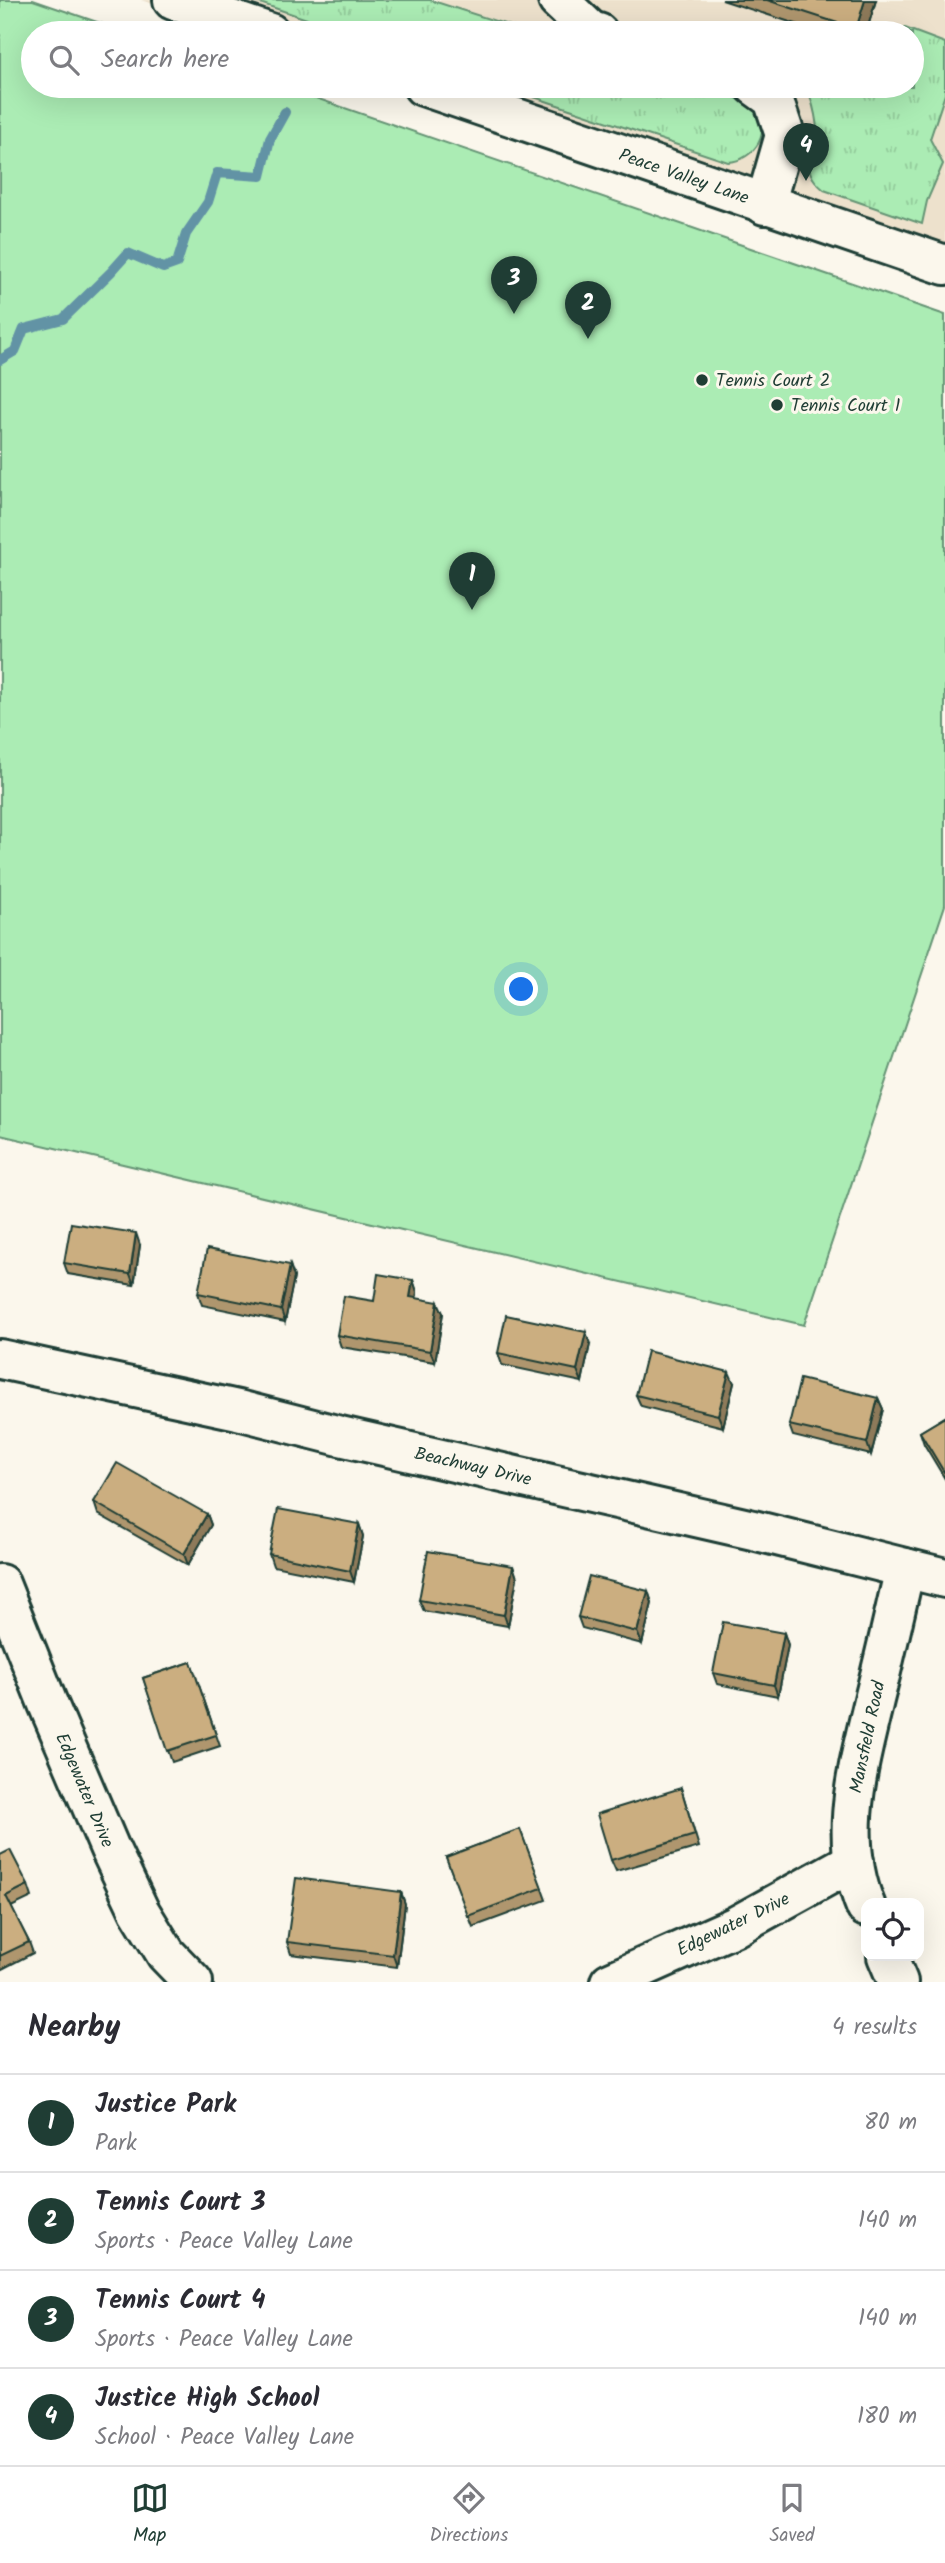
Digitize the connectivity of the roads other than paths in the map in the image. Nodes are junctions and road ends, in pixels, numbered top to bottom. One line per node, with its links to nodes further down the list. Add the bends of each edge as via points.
1 (173, 0): 3 (street)
2 (558, 0): 4 (street)
3 (235, 21)
4 (580, 21)
5 (457, 98): 7 (street, Peace Valley Lane)
6 (772, 98): 7 (street, via 785,135)
7 (765, 205): 8 (street, Peace Valley Lane)
8 (945, 265)
9 (0, 1359): 10 (street, Beachway Drive, via 238,1410)
10 (905, 1568): 11 (street, Beachway Drive); 13 (street, Mansfield Road, via 853,1793)
11 (945, 1578)
12 (0, 1584): 16 (street, Edgewater Drive, via 133,1898 166,1954)
13 (854, 1861): 14 (street, Mansfield Road); 17 (street, Edgewater Drive, via 736,1926)
14 (864, 1898)
15 (889, 1961): 18 (street)
16 (193, 1982)
17 (610, 1982)
18 (898, 1982)

